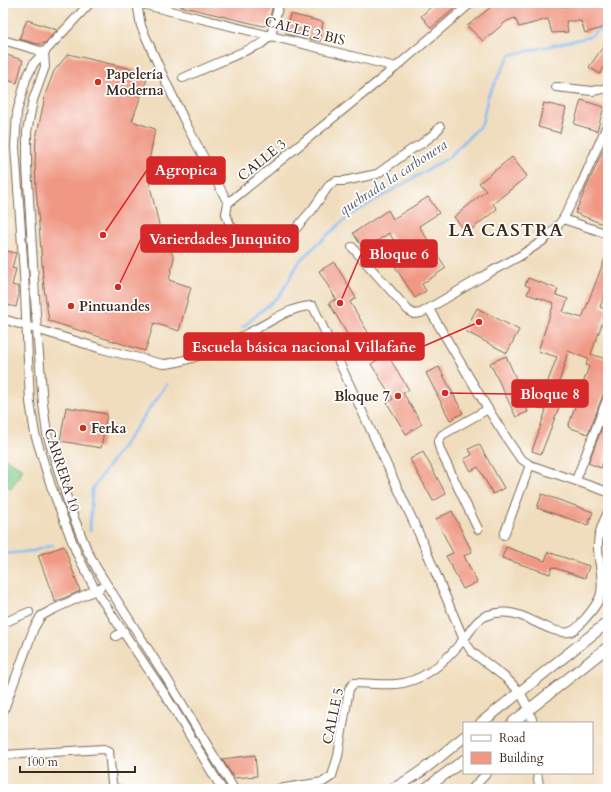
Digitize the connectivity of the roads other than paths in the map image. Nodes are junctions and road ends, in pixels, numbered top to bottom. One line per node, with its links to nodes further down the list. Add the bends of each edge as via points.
1 (90, 3): 7 (street, CARRERA 10)
2 (138, 3): 5 (street, CALLE 2 BIS); 18 (street, via 141,26 164,78)
3 (279, 3): 5 (street)
4 (471, 3): 8 (street, CALLE 3)
5 (271, 36): 8 (street, CALLE 2 BIS); 9 (street, via 261,44)
6 (3, 40): 7 (street)
7 (44, 52): 12 (street, CARRERA 10, via 31,68); 13 (street, CARRERA 10, via 45,67)
8 (396, 67): 18 (street, CALLE 3)
9 (183, 78)
10 (556, 87): 11 (street, via 592,91)
11 (608, 88)
12 (21, 97): 13 (street); 16 (street, CARRERA 10, via 15,129)
13 (33, 100): 17 (street, CARRERA 10, via 27,132)
14 (608, 123): 19 (street)
15 (440, 127): 18 (street, via 421,144 377,174 330,184 291,234 266,240 245,236 230,225 226,214)
16 (16, 165): 17 (street); 24 (street, CARRERA 10)
17 (27, 166): 25 (street, CARRERA 10)
18 (228, 203)
19 (563, 219): 20 (street); 22 (street, via 544,240)
20 (608, 234)
21 (352, 246): 22 (street, via 408,310 414,314)
22 (429, 309): 27 (street)
23 (3, 319): 24 (street)
24 (26, 326): 25 (street); 35 (street, CARRERA 10, via 30,402 35,434 51,486 77,554)
25 (37, 329): 34 (street, CARRERA 10, via 47,434 76,522 87,550); 41 (street, via 102,349 156,363 172,364 211,351 289,311 313,306 417,529)
26 (608, 398): 29 (street)
27 (488, 409): 28 (street, via 520,458); 32 (street, via 442,435 438,442)
28 (530, 465): 29 (street); 33 (street)
29 (576, 480): 30 (street)
30 (608, 492)
31 (608, 512): 41 (street, via 597,546 602,592 593,608 574,630 568,633 561,632 546,628 516,613 504,612 483,617)
32 (478, 528)
33 (504, 535)
34 (106, 585): 35 (street); 56 (street, CARRERA 10)
35 (96, 591): 39 (street, CARRERA 10); 45 (street, via 41,616 34,628)
36 (29, 612): 38 (street)
37 (608, 622): 43 (main road)
38 (3, 623)
39 (124, 631): 40 (street); 55 (street, CARRERA 10)
40 (116, 636)
41 (464, 640): 43 (street, via 472,652); 57 (street, CALLE 5, via 448,658 415,680 397,684 354,683 349,689 338,756 332,776 323,782)
42 (608, 647): 44 (main road)
43 (520, 692): 44 (street); 46 (main road)
44 (529, 709): 47 (main road); 48 (street)
45 (3, 712)
46 (483, 722)
47 (513, 722)
48 (533, 722)
49 (463, 738): 58 (main road, via 424,769)
50 (3, 755): 54 (street, via 104,749 110,751 112,783 114,788)
51 (463, 761): 59 (main road)
52 (486, 774): 60 (street)
53 (537, 774): 61 (street)
54 (118, 789)
55 (222, 789)
56 (234, 789)
57 (278, 789)
58 (392, 789)
59 (425, 789)
60 (472, 789)
61 (541, 789)

